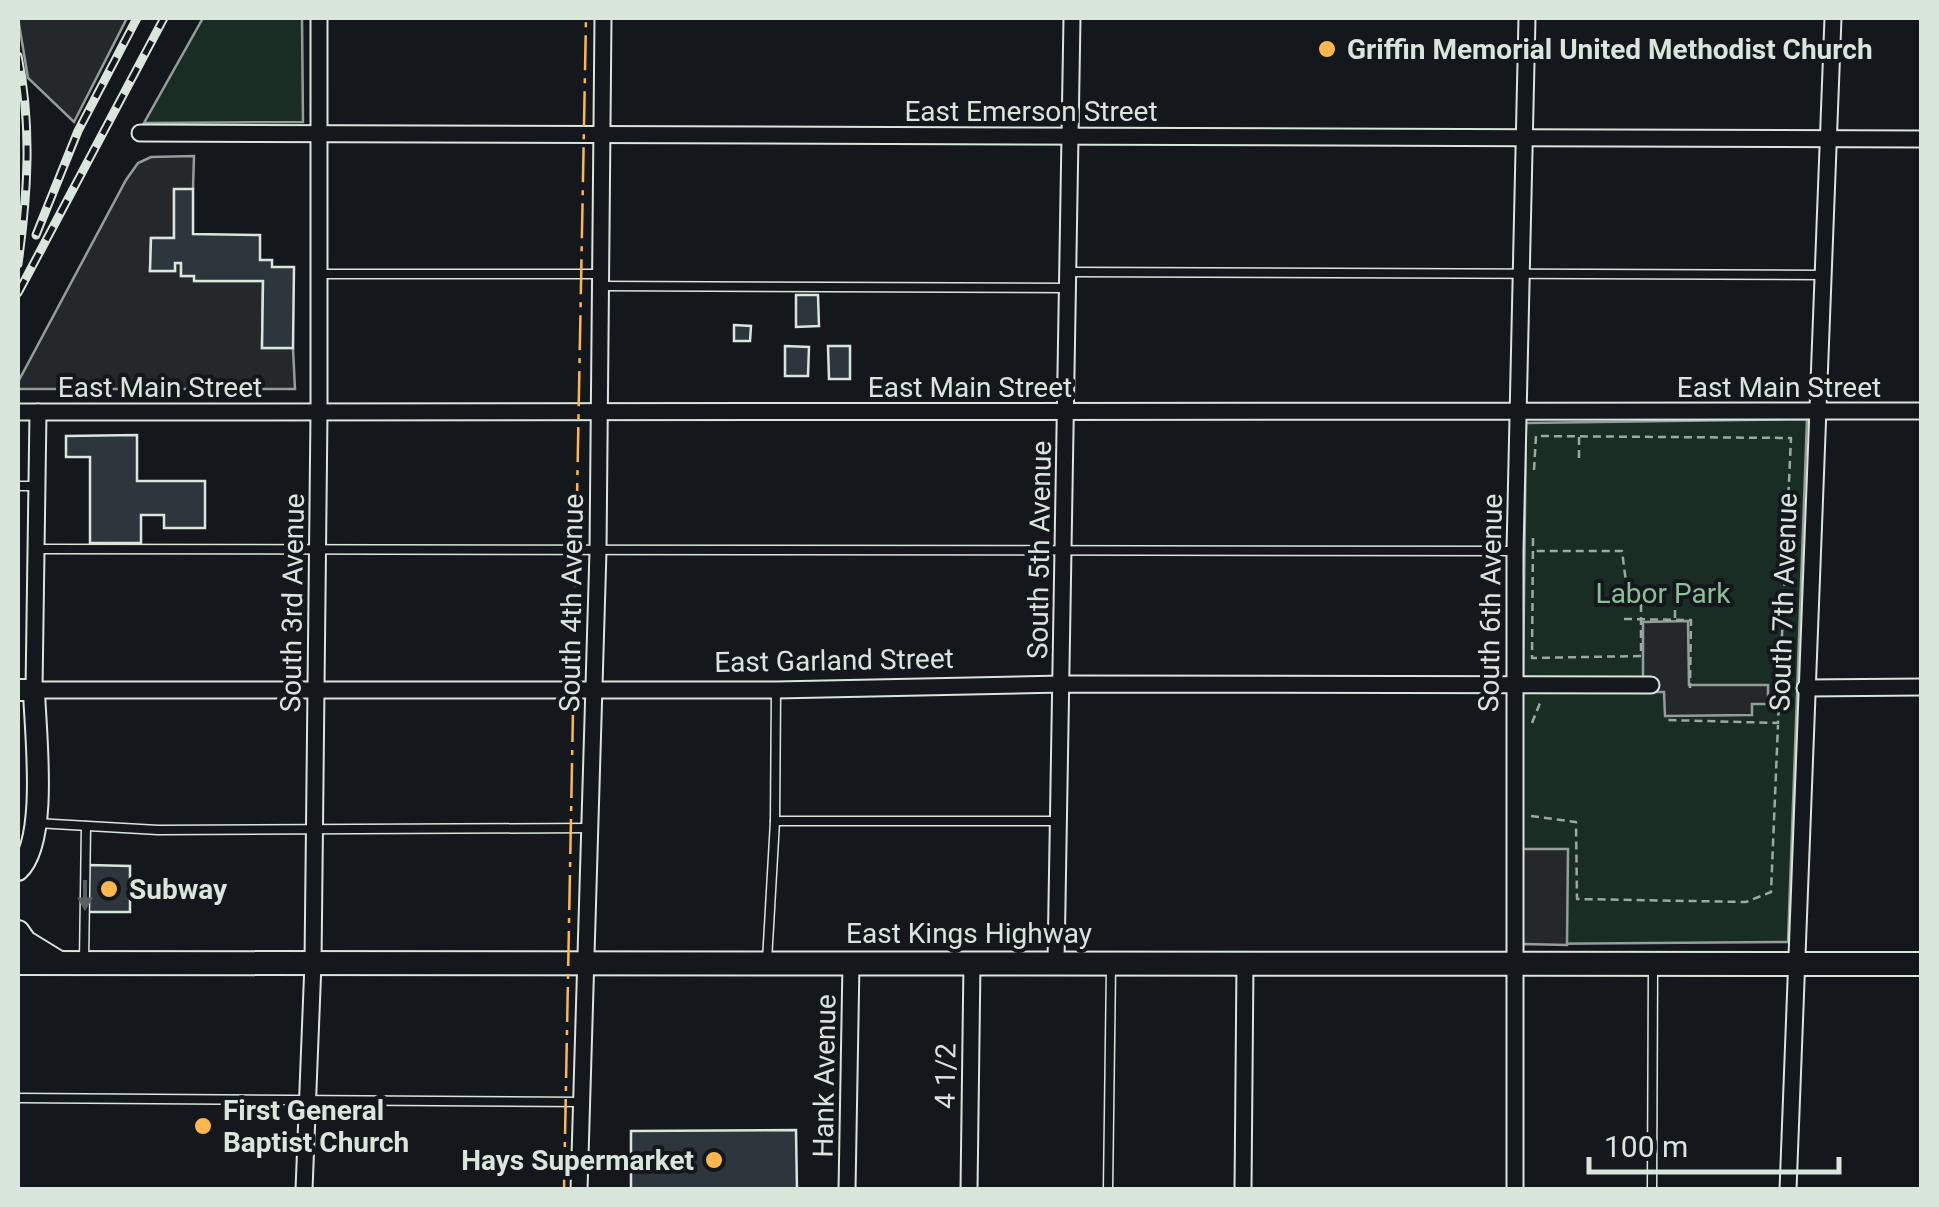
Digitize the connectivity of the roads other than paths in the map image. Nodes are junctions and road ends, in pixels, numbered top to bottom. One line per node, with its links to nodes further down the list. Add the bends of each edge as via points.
1 (319, 18): 7 (street, South 3rd Avenue)
2 (603, 18): 8 (street, South 4th Avenue)
3 (1072, 18): 9 (street, South 5th Avenue)
4 (1527, 18): 10 (street, South 6th Avenue)
5 (1833, 18): 11 (street, South 7th Avenue)
6 (140, 133): 7 (street, East Emerson Street)
7 (320, 134): 8 (street, East Emerson Street); 14 (street, South 3rd Avenue)
8 (604, 135): 9 (street, East Emerson Street); 16 (street, South 4th Avenue)
9 (1070, 136): 10 (street, East Emerson Street); 17 (street, South 5th Avenue)
10 (1525, 137): 11 (street, East Emerson Street); 13 (street, South 6th Avenue)
11 (1829, 138): 12 (street, East Emerson Street); 15 (street, South 7th Avenue)
12 (1922, 139)
13 (1519, 272): 15 (lane); 17 (lane); 25 (street, South 6th Avenue)
14 (320, 274): 16 (lane); 24 (street, South 3rd Avenue)
15 (1825, 275): 18 (street, South 7th Avenue)
16 (602, 280): 17 (lane); 22 (street, South 4th Avenue)
17 (1069, 280): 23 (street, South 5th Avenue)
18 (1816, 411): 19 (street, East Main Street); 25 (street, East Main Street); 39 (street, South 7th Avenue)
19 (1922, 411)
20 (18, 412): 21 (street, East Main Street)
21 (38, 412): 24 (street, East Main Street); 27 (street)
22 (600, 412): 23 (street, East Main Street); 24 (street, East Main Street); 31 (street, South 4th Avenue)
23 (1067, 413): 25 (street, East Main Street); 28 (street, South 5th Avenue)
24 (320, 414): 30 (street, South 3rd Avenue)
25 (1518, 414): 32 (street, South 6th Avenue)
26 (18, 486): 27 (lane)
27 (37, 486): 29 (street)
28 (1064, 549): 31 (lane); 32 (lane); 33 (street, South 5th Avenue)
29 (36, 550): 30 (lane); 40 (street)
30 (316, 550): 31 (lane); 37 (street, South 3rd Avenue)
31 (598, 550): 38 (street, South 4th Avenue)
32 (1515, 550): 34 (street, South 6th Avenue)
33 (1062, 684): 34 (street, East Garland Street); 41 (street, East Garland Street); 43 (street, South 5th Avenue)
34 (1514, 684): 35 (street, East Garland Street); 60 (street, South 6th Avenue)
35 (1651, 685)
36 (1922, 687): 39 (street)
37 (316, 688): 38 (street, East Garland Street); 40 (street, East Garland Street); 47 (street, South 3rd Avenue)
38 (593, 688): 41 (street, East Garland Street); 46 (street, South 4th Avenue)
39 (1805, 688): 61 (street, South 7th Avenue)
40 (26, 690): 44 (main road)
41 (776, 690): 42 (lane)
42 (775, 821): 43 (lane); 57 (lane)
43 (1058, 822): 51 (street, South 5th Avenue)
44 (36, 824): 45 (lane); 48 (main road)
45 (86, 826): 47 (lane); 55 (lane, one-way to 55)
46 (592, 828): 47 (lane); 62 (street, South 4th Avenue)
47 (313, 830): 56 (street, South 3rd Avenue)
48 (18, 870)
49 (18, 932): 54 (main road)
50 (972, 962): 51 (main road, East Kings Highway); 58 (main road, East Kings Highway); 71 (street, 4 1/2)
51 (1056, 962): 52 (main road, East Kings Highway)
52 (1112, 962): 59 (main road, East Kings Highway); 72 (lane)
53 (18, 963): 54 (main road, East Kings Highway)
54 (59, 963): 55 (main road, East Kings Highway)
55 (84, 963): 56 (main road, East Kings Highway)
56 (313, 963): 62 (main road, East Kings Highway); 66 (street, South 3rd Avenue)
57 (767, 963): 58 (main road, East Kings Highway); 62 (main road, East Kings Highway)
58 (851, 963): 70 (street, Hank Avenue)
59 (1245, 963): 60 (main road, East Kings Highway); 73 (street)
60 (1516, 963): 63 (main road, East Kings Highway); 74 (street, South 6th Avenue)
61 (1795, 963): 63 (main road, East Kings Highway); 64 (main road, East Kings Highway); 76 (street, South 7th Avenue)
62 (588, 964): 67 (street, South 4th Avenue)
63 (1652, 964): 75 (lane)
64 (1922, 964)
65 (18, 1098): 66 (lane)
66 (306, 1100): 67 (lane); 68 (street, South 3rd Avenue)
67 (581, 1102): 69 (street, South 4th Avenue)
68 (304, 1190)
69 (580, 1190)
70 (847, 1190)
71 (969, 1190)
72 (1108, 1190)
73 (1242, 1190)
74 (1515, 1190)
75 (1652, 1190)
76 (1788, 1190)

